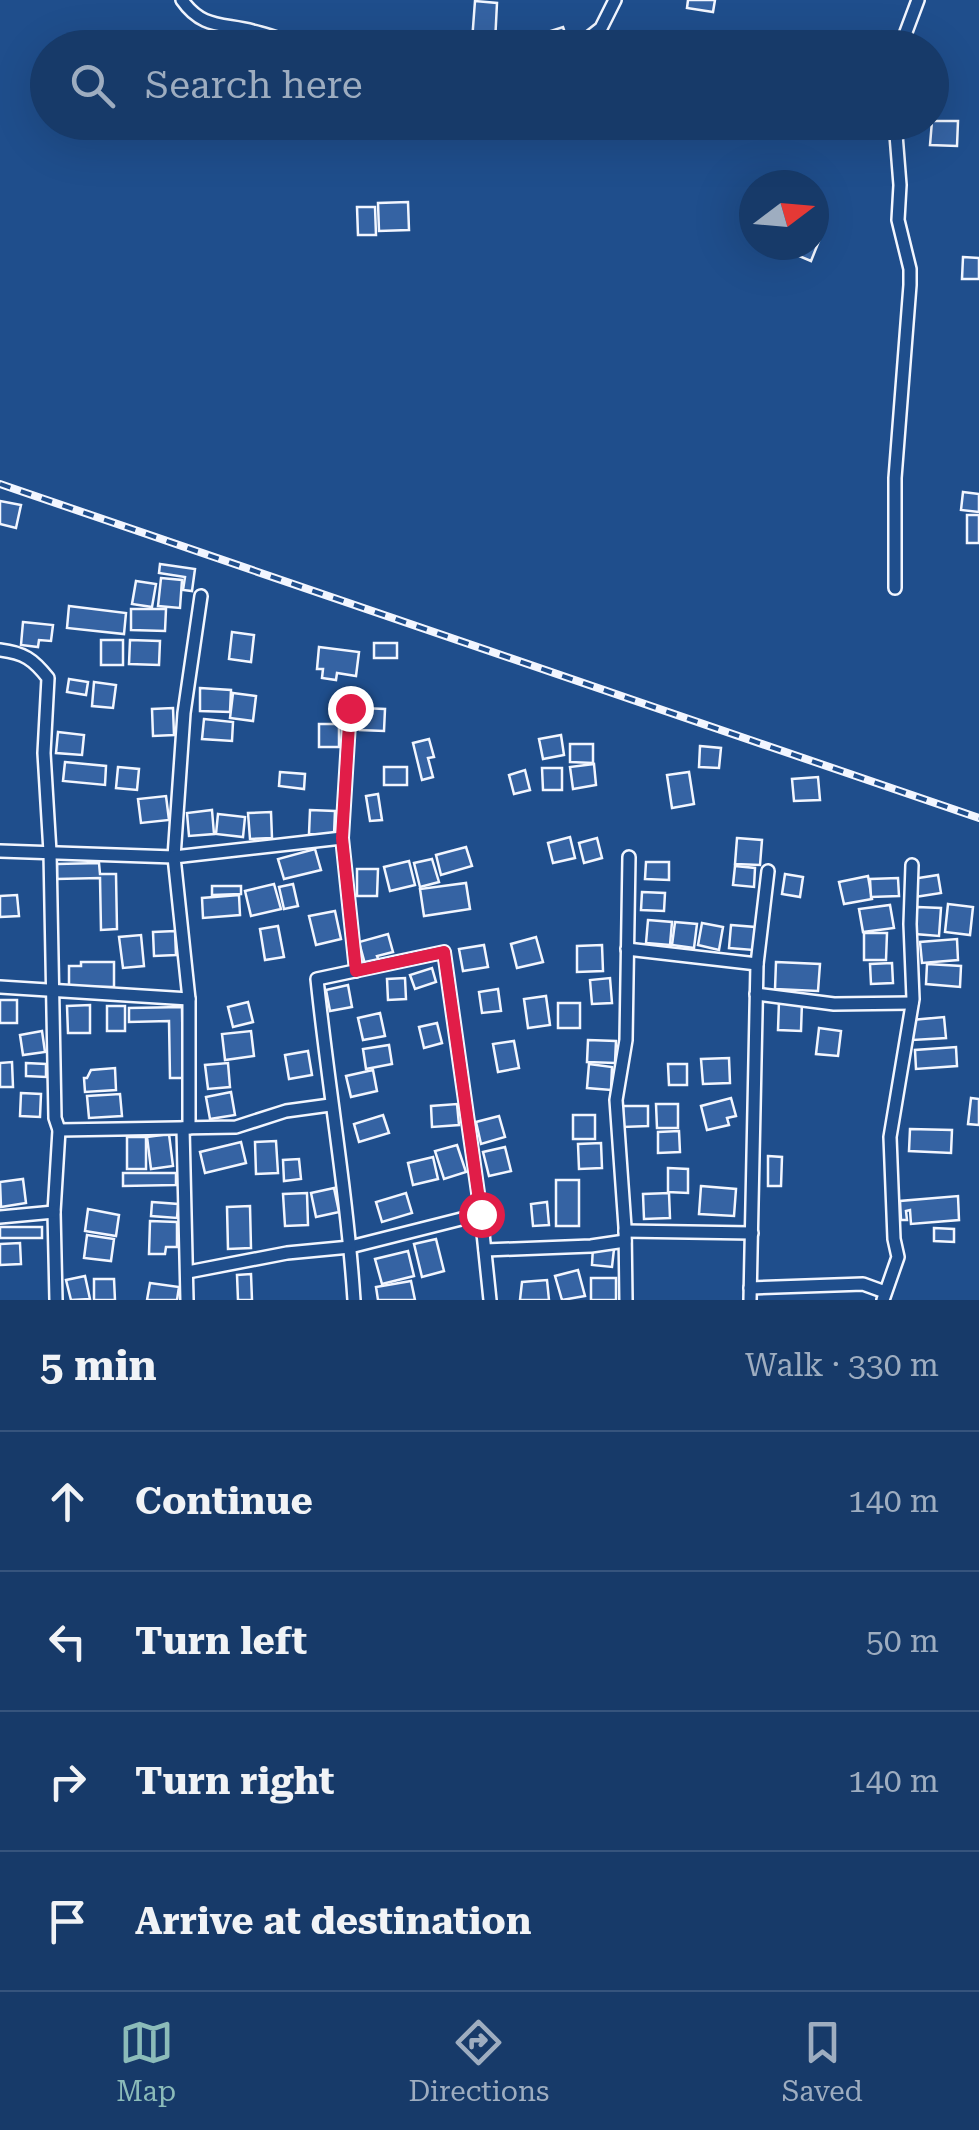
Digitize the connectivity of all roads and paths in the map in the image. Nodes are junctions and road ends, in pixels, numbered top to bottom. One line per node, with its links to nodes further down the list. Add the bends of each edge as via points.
1 (182, 0): 4 (street, via 209,23)
2 (615, 0): 5 (street)
3 (918, 0): 6 (street)
4 (251, 30)
5 (598, 30)
6 (907, 30)
7 (896, 140): 8 (street, via 898,220 910,285)
8 (895, 588)
9 (201, 596): 15 (street)
10 (0, 650): 14 (street, via 22,652 48,678)
11 (350, 708): 12 (street)
12 (342, 838): 15 (street); 21 (street)
13 (0, 851): 14 (street)
14 (50, 852): 15 (street); 23 (street)
15 (174, 856): 25 (street)
16 (629, 857): 19 (street)
17 (912, 865): 26 (street)
18 (768, 870): 20 (street)
19 (628, 949): 20 (street); 34 (street, via 626,1040 616,1100)
20 (757, 964): 24 (street)
21 (356, 971): 27 (street, via 317,979); 31 (street, via 444,952)
22 (0, 987): 23 (street)
23 (52, 990): 25 (street); 29 (street)
24 (756, 994): 26 (street, via 834,1004); 33 (street)
25 (189, 999): 28 (street)
26 (912, 1003): 39 (street, via 890,1137 898,1257)
27 (330, 1105): 28 (street, via 236,1127); 35 (street)
28 (186, 1128): 29 (street); 37 (street)
29 (58, 1130): 30 (street)
30 (54, 1212): 32 (street); 40 (street)
31 (481, 1214): 35 (street); 36 (street)
32 (0, 1217)
33 (752, 1233): 34 (street); 38 (street)
34 (625, 1236): 36 (street, via 590,1246); 44 (street)
35 (350, 1247): 37 (street); 42 (street)
36 (485, 1250): 43 (street)
37 (188, 1272): 41 (street)
38 (750, 1294): 39 (street, via 863,1284)
39 (884, 1296)
40 (56, 1300)
41 (187, 1300)
42 (354, 1300)
43 (490, 1300)
44 (626, 1300)

